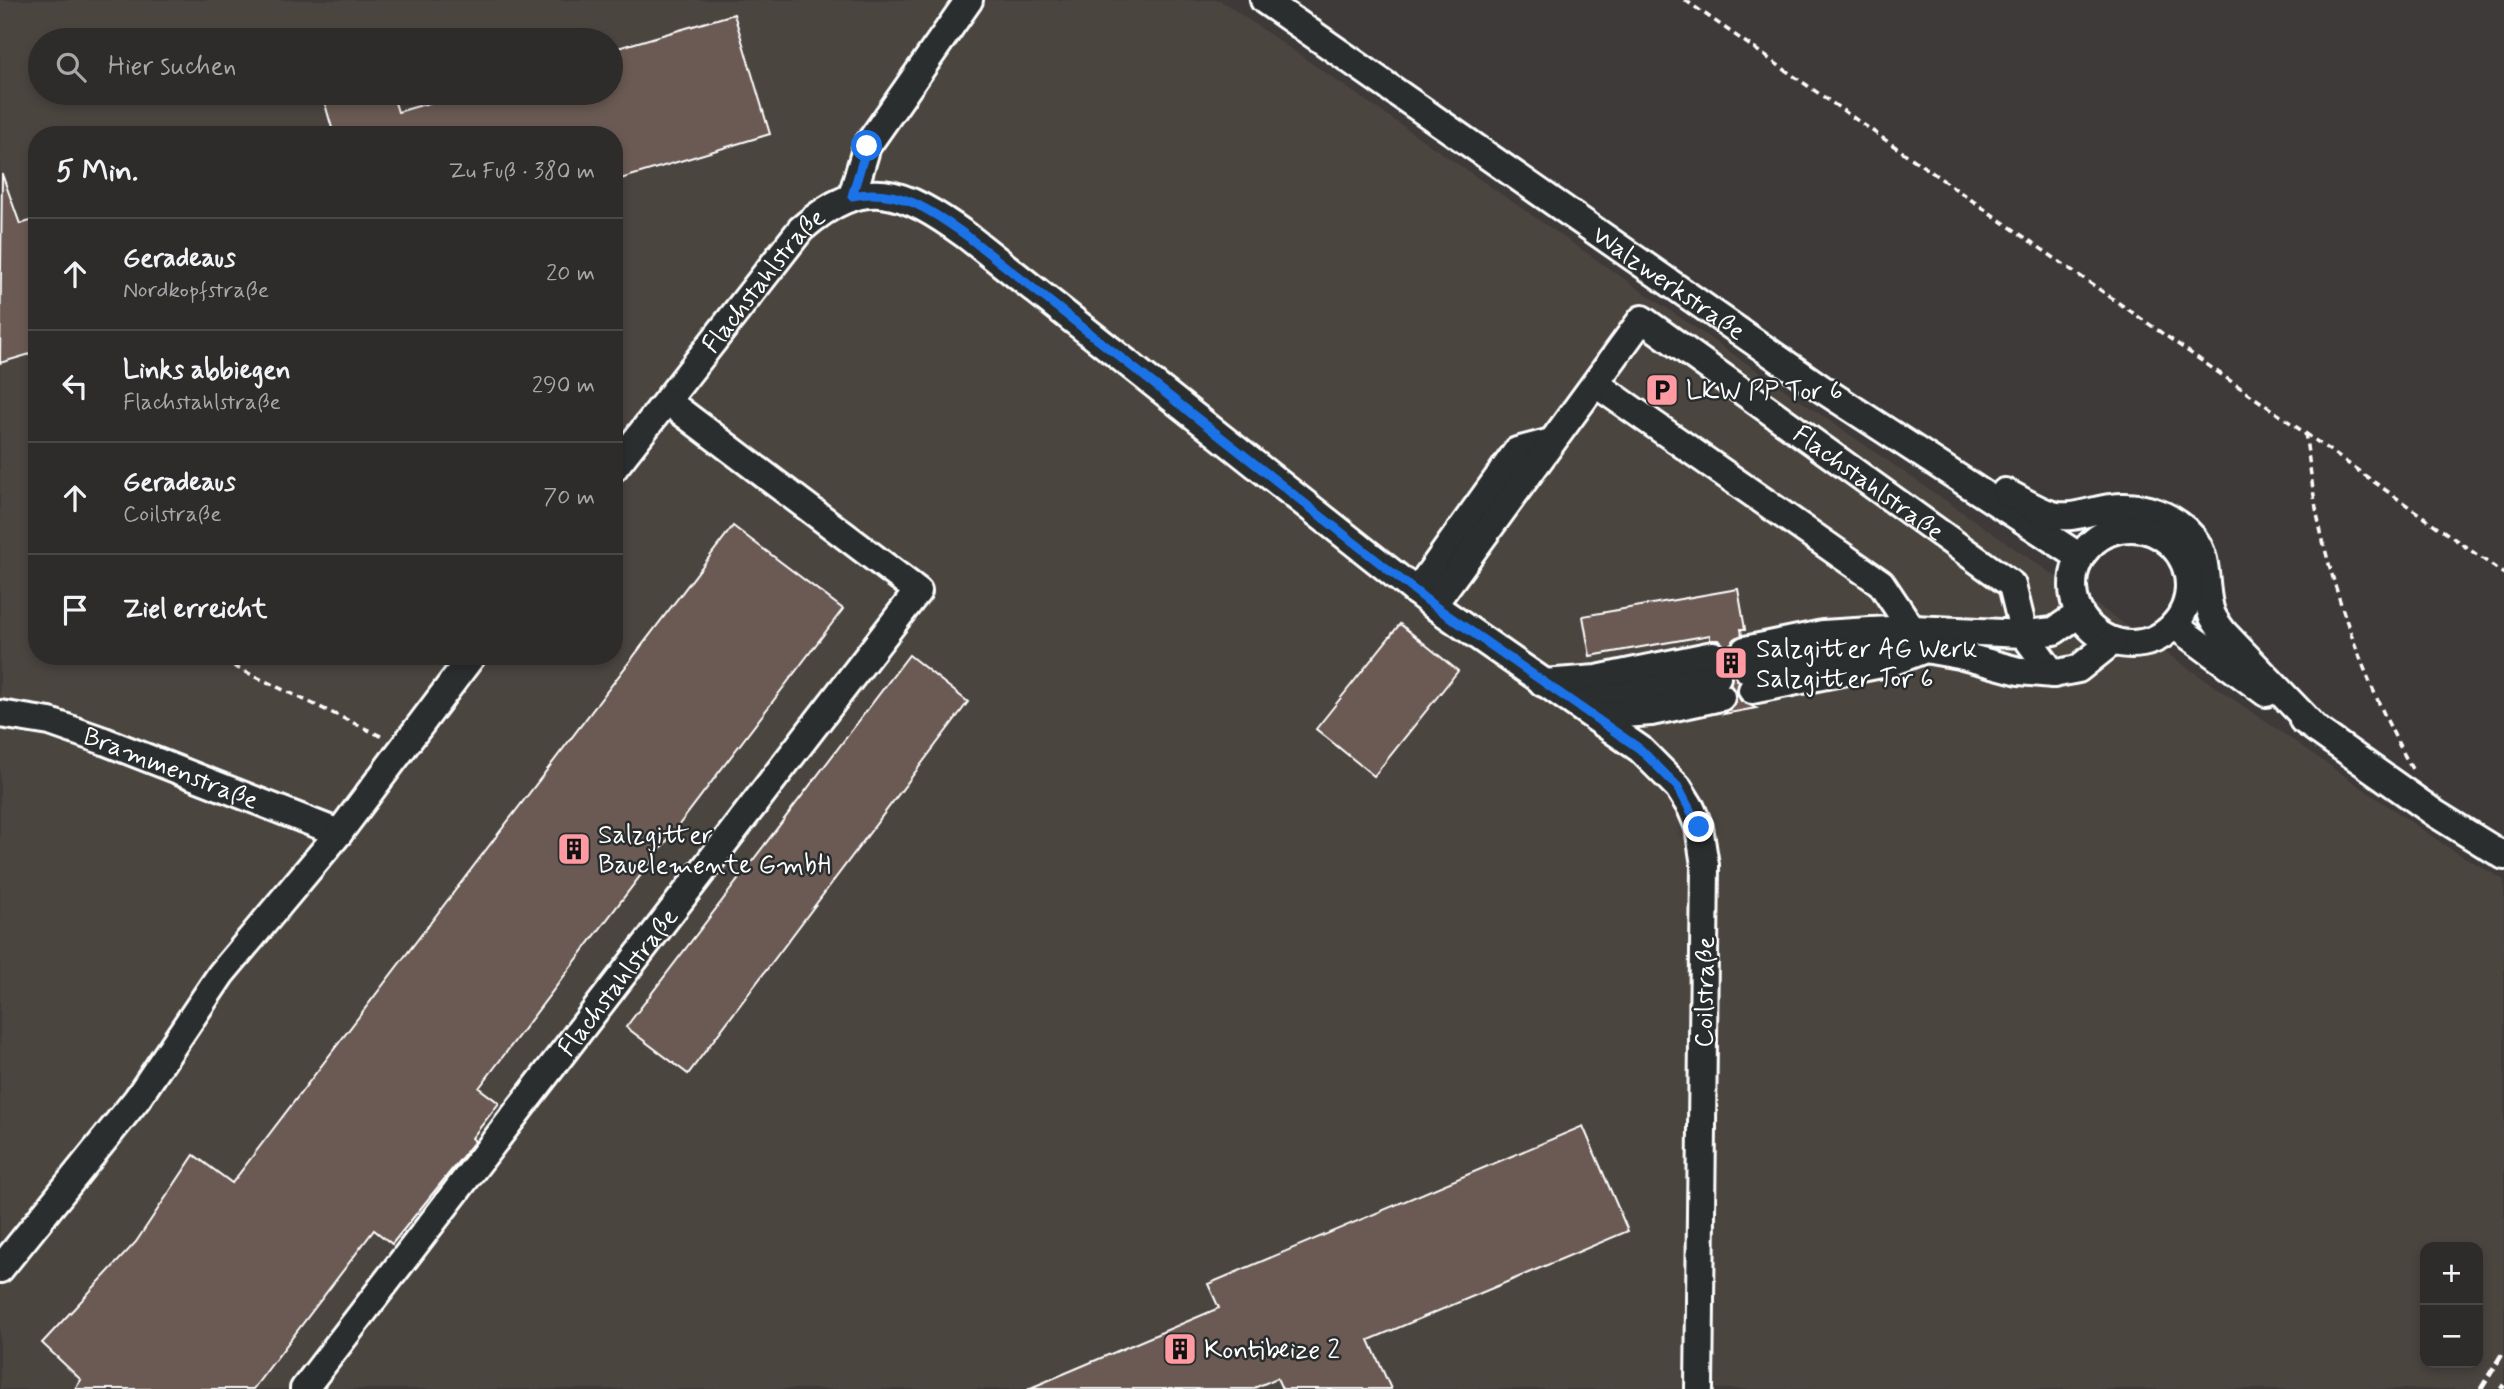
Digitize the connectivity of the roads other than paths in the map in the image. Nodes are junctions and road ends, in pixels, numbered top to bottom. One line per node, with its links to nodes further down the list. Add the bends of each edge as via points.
1 (969, 0): 3 (street, via 867,146)
2 (1264, 0): 6 (street, Walzwerkstraße)
3 (852, 196): 5 (street, Flachstahlstraße, via 801,229); 9 (street, Flachstahlstraße, via 889,193 933,212)
4 (1596, 384): 9 (street, Flachstahlstraße, via 1551,442 1517,451); 12 (street, Flachstahlstraße, via 1642,319 2012,585); 13 (street, via 1881,583)
5 (667, 401): 7 (street, Flachstahlstraße); 25 (street, Flachstahlstraße, via 918,591)
6 (1891, 435): 8 (street, Walzwerkstraße); 20 (street, via 2054,516 2143,508 2179,525 2203,555 2212,615 2224,633)
7 (623, 457)
8 (2080, 557): 10 (street, via 2072,590); 11 (street, via 2092,542 2109,532 2148,530 2165,539 2187,570 2185,609)
9 (1425, 598): 17 (street, Flachstahlstraße)
10 (2079, 614): 12 (street, via 2054,631); 14 (street, via 2094,631)
11 (2174, 625): 14 (street, via 2140,644); 20 (street)
12 (2024, 634): 13 (street); 16 (street, Flachstahlstraße)
13 (1919, 639): 13 (street, via 1823,634 1749,671 1891,662); 16 (street, via 2019,671)
14 (2113, 641): 16 (street, via 2078,669)
15 (465, 665): 21 (street)
16 (2053, 674)
17 (1543, 683): 18 (street, Coilstraße); 18 (street, via 1717,676)
18 (1587, 710): 24 (street, Coilstraße, via 1640,749 1678,787 1699,827 1705,916)
19 (0, 714): 21 (street, Brammenstraße, via 50,722)
20 (2317, 730): 22 (street)
21 (339, 833): 23 (street, via 221,974 137,1099)
22 (2504, 856)
23 (0, 1269)
24 (1698, 1384)
25 (304, 1389)

